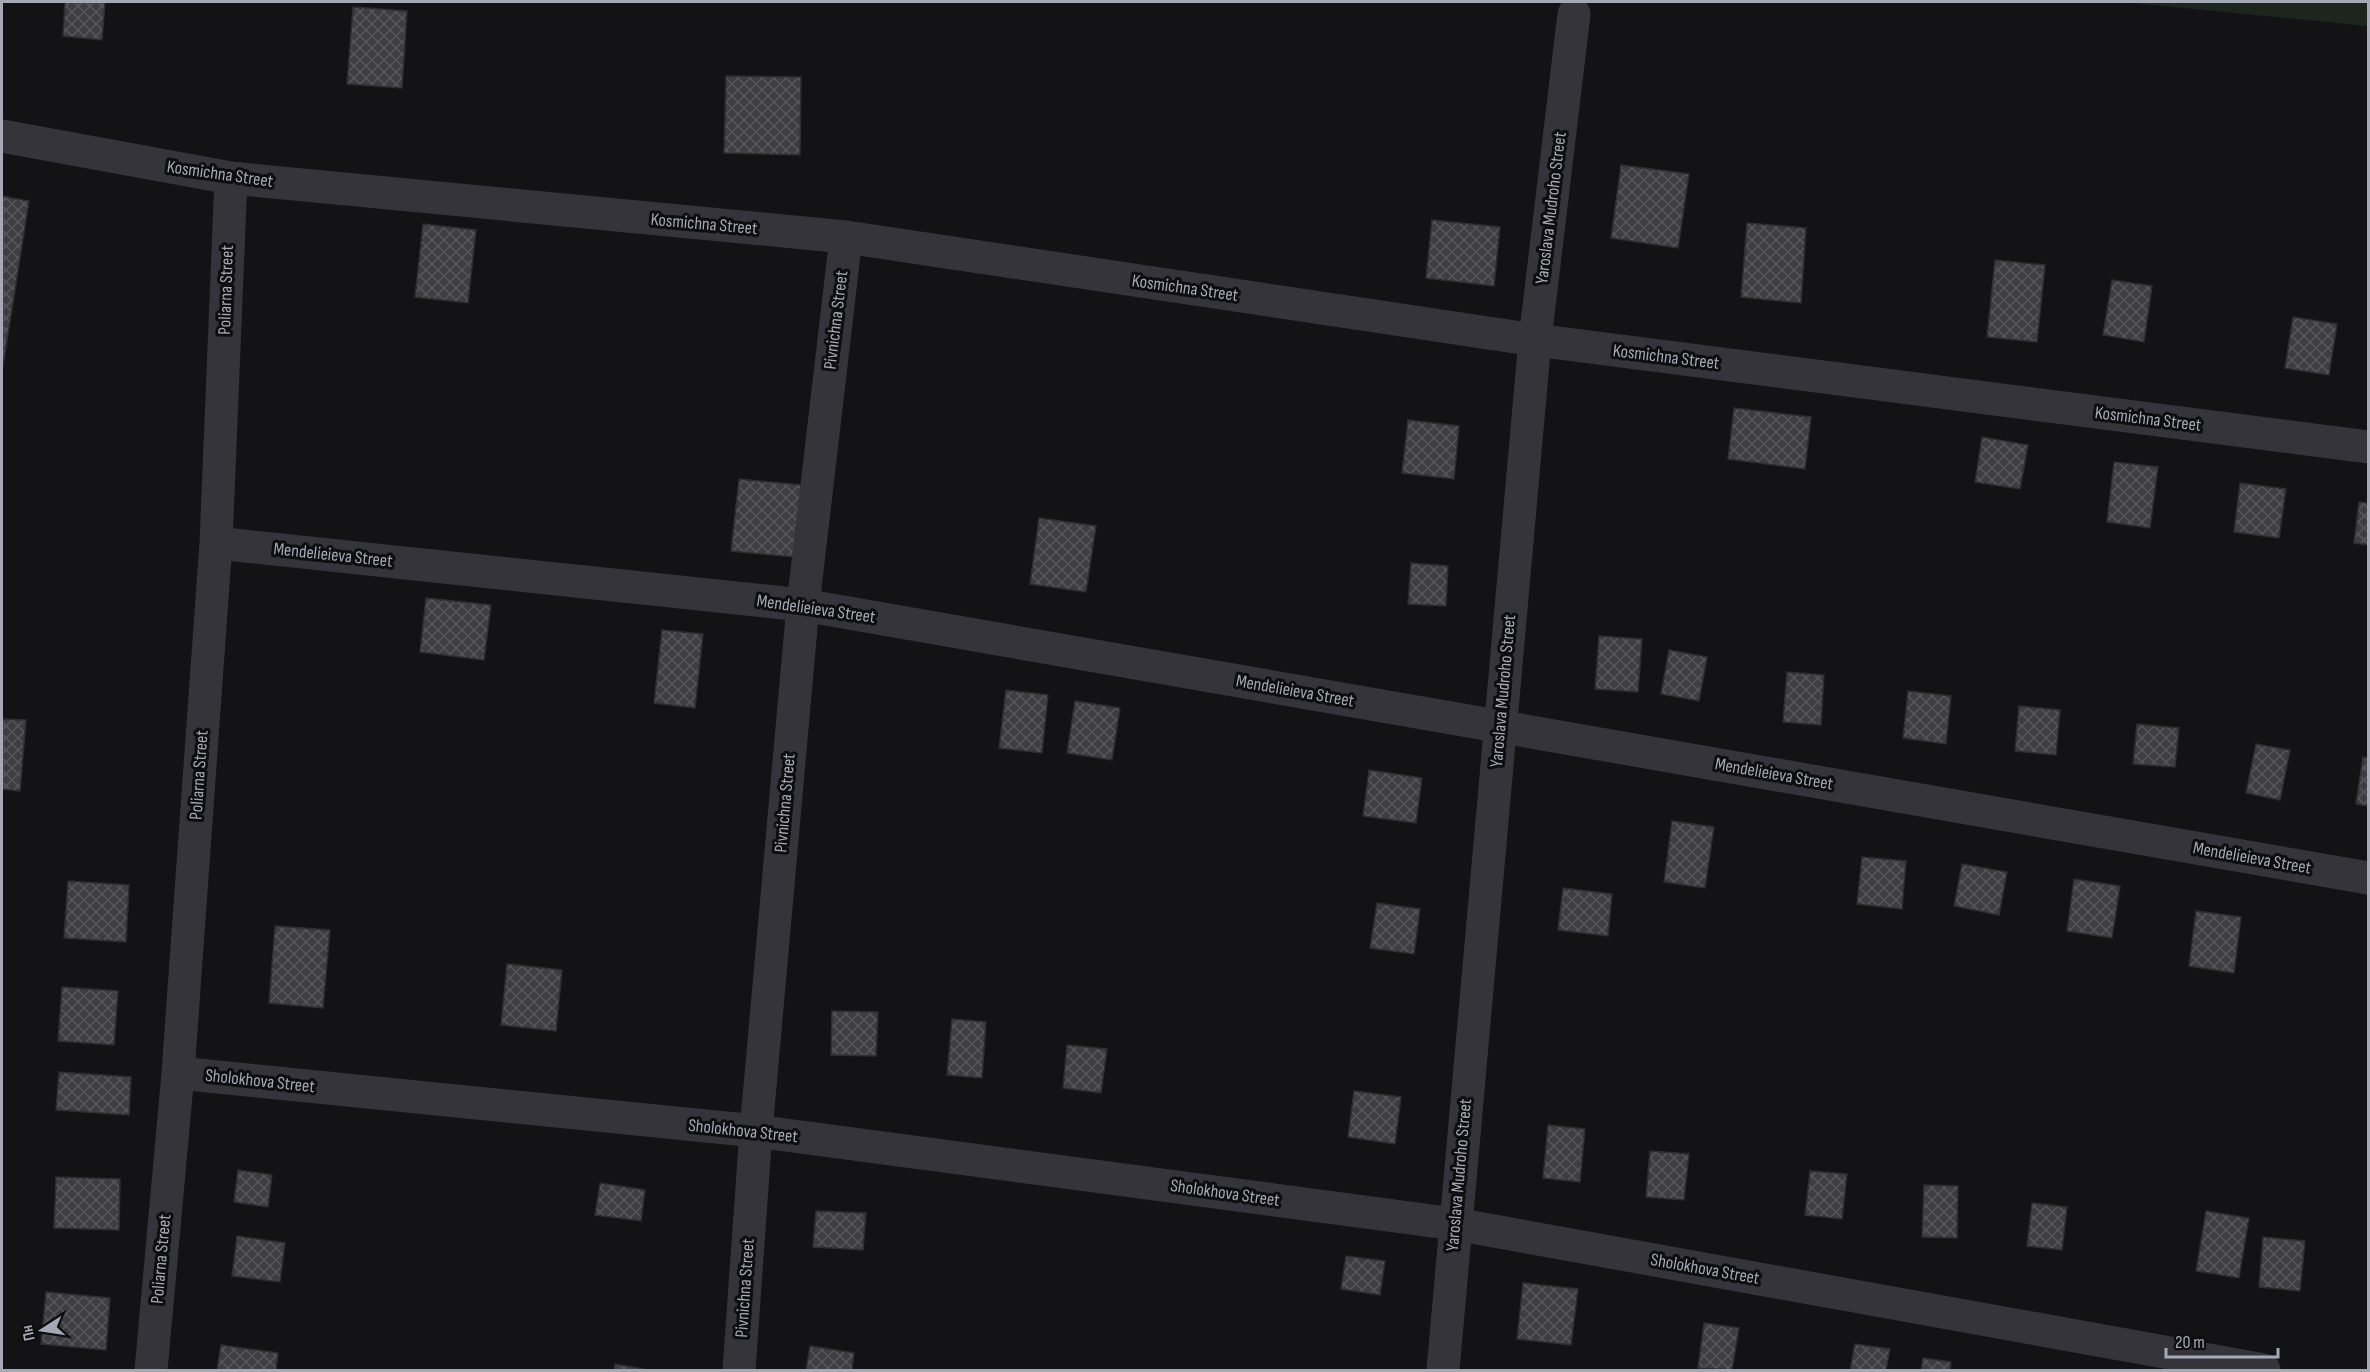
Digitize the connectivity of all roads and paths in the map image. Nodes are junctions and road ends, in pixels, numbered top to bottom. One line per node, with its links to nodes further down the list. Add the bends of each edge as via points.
1 (1574, 14): 5 (street, Yaroslava Mudroho Street)
2 (2, 136): 3 (street, Kosmichna Street)
3 (231, 178): 4 (street, Kosmichna Street); 7 (street, Poliarna Street)
4 (846, 237): 5 (street, Kosmichna Street); 8 (street, Pivnichna Street)
5 (1535, 340): 6 (street, Kosmichna Street); 9 (street, Yaroslava Mudroho Street)
6 (2368, 447)
7 (216, 543): 8 (street, Mendelieieva Street); 11 (street, Poliarna Street)
8 (803, 605): 9 (street, Mendelieieva Street); 12 (street, Pivnichna Street)
9 (1499, 726): 10 (street, Mendelieieva Street); 13 (street, Yaroslava Mudroho Street)
10 (2368, 878)
11 (178, 1073): 12 (street, Sholokhova Street); 14 (street, Poliarna Street)
12 (756, 1131): 13 (street, Sholokhova Street); 15 (street, Pivnichna Street)
13 (1455, 1224): 16 (street, Yaroslava Mudroho Street); 17 (street, Sholokhova Street)
14 (151, 1371)
15 (739, 1371)
16 (1443, 1371)
17 (2264, 1371)

